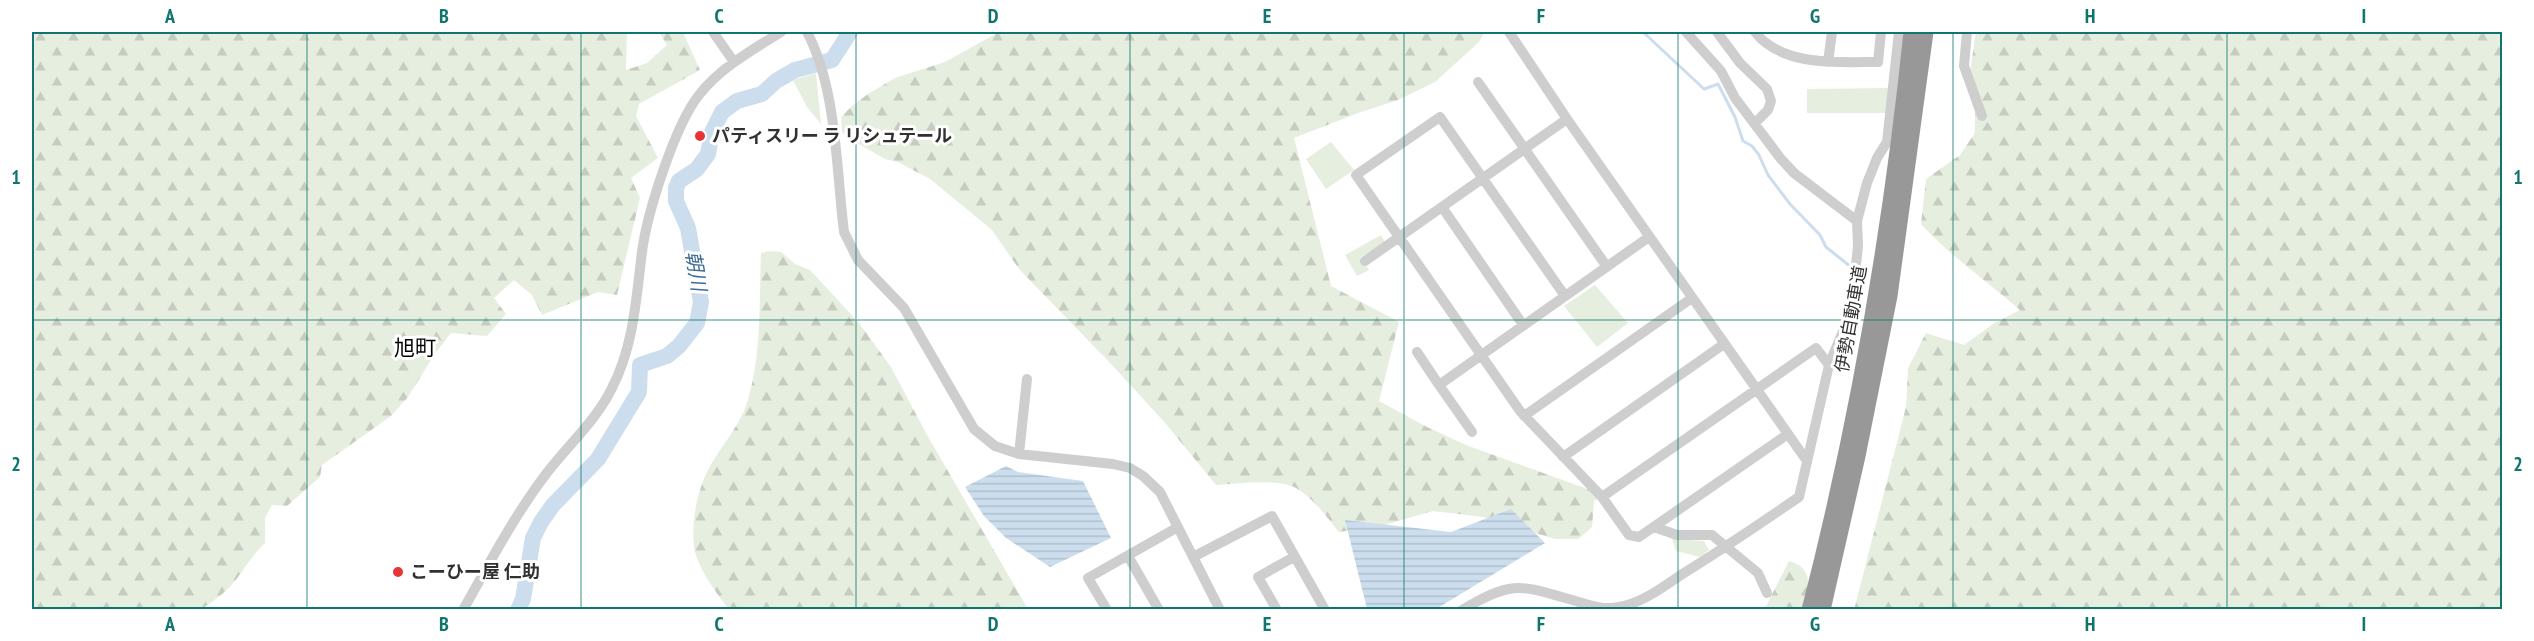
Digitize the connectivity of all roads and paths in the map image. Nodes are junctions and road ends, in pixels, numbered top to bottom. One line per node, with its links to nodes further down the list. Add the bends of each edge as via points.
1 (713, 32): 14 (street)
2 (781, 32): 14 (street)
3 (807, 32): 41 (street, via 824,71 844,232 852,251 900,302 974,429 995,446)
4 (1509, 32): 18 (street)
5 (1686, 32): 19 (street, via 1721,71 1735,98)
6 (1717, 32): 19 (street, via 1740,63 1767,89 1771,101 1768,110)
7 (1755, 32): 15 (street, via 1785,53)
8 (1832, 32): 15 (street)
9 (1881, 32): 15 (street, via 1878,62)
10 (1899, 32): 23 (street, via 1887,142 1867,183)
11 (1911, 32): 42 (highway, 伊勢自動車道, via 1893,187)
12 (1926, 32): 42 (highway, 伊勢自動車道, via 1890,296)
13 (1967, 32): 17 (street, via 1964,66)
14 (734, 62): 54 (street, via 699,94 687,111 663,174 648,217 631,339 612,389 536,488)
15 (1828, 62)
16 (1478, 82): 20 (street)
17 (1982, 116)
18 (1567, 119): 20 (street); 25 (street)
19 (1755, 123): 23 (street, via 1794,174)
20 (1525, 149): 21 (street); 27 (street)
21 (1483, 178): 22 (street); 24 (street, via 1440,117 1356,175); 28 (street)
22 (1442, 207): 24 (street); 30 (street)
23 (1857, 221): 34 (street, via 1851,312)
24 (1399, 237): 26 (street); 33 (street)
25 (1649, 237): 27 (street); 29 (street)
26 (1365, 261)
27 (1607, 267): 28 (street)
28 (1565, 296): 30 (street)
29 (1692, 298): 31 (street); 38 (street)
30 (1523, 326): 33 (street)
31 (1724, 344): 37 (street); 43 (street)
32 (1417, 352): 36 (street)
33 (1481, 355): 36 (street); 38 (street)
34 (1829, 365): 37 (street, via 1816,348); 44 (street)
35 (1027, 379): 41 (street)
36 (1439, 385): 39 (street)
37 (1756, 389): 40 (street); 45 (street)
38 (1524, 416): 43 (street)
39 (1472, 432)
40 (1788, 434): 44 (street); 47 (street)
41 (1019, 454): 46 (street, via 1130,468 1160,492)
42 (1852, 455): 60 (highway, 伊勢自動車道); 61 (highway, 伊勢自動車道)
43 (1563, 457): 45 (street)
44 (1806, 461): 48 (street, via 1799,496)
45 (1602, 497): 47 (street, via 1629,535 1639,537)
46 (1178, 527): 49 (street); 50 (street)
47 (1654, 527): 48 (street, via 1677,535 1712,535)
48 (1727, 546): 52 (street, via 1758,573); 53 (street, via 1642,599 1619,607 1599,608 1517,587 1497,591)
49 (1128, 556): 55 (street, via 1088,578); 56 (street)
50 (1193, 557): 51 (street, via 1272,516); 57 (street)
51 (1294, 557): 58 (street, via 1258,577); 59 (street)
52 (1767, 593)
53 (1469, 608)
54 (463, 609)
55 (1107, 609)
56 (1159, 609)
57 (1220, 609)
58 (1277, 609)
59 (1325, 609)
60 (1809, 609)
61 (1823, 609)

